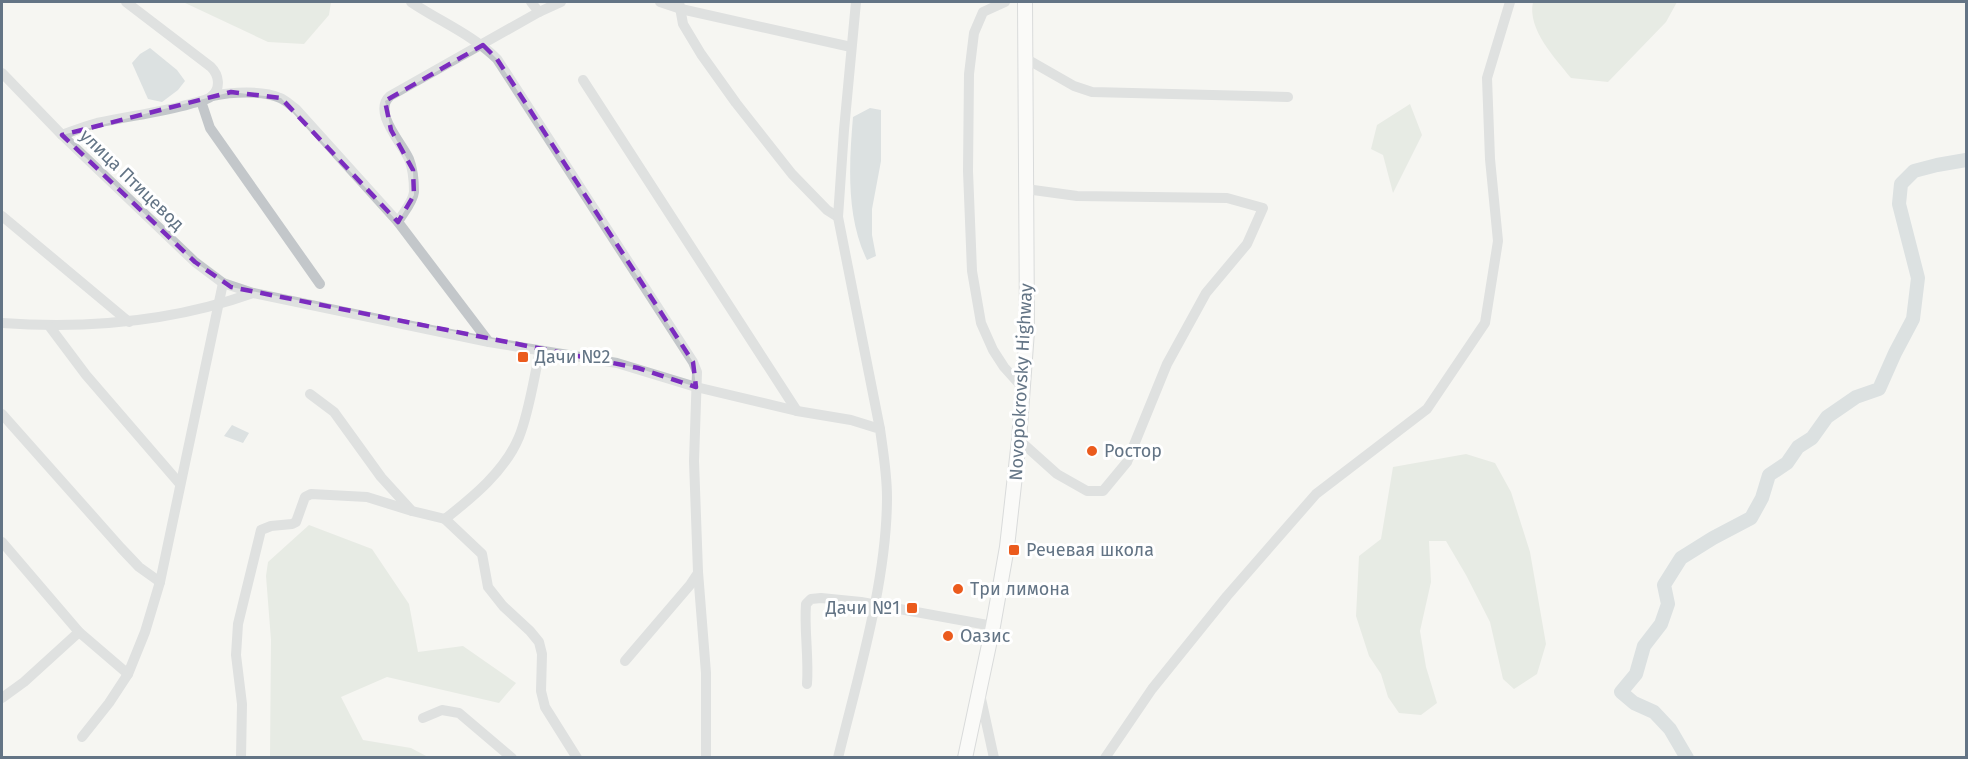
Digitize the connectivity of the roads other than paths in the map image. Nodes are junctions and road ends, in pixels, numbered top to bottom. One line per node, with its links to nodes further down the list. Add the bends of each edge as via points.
1 (126, 2): 17 (street, via 216,72 219,80)
2 (411, 2): 12 (street)
3 (531, 2): 11 (street)
4 (561, 2): 11 (street)
5 (660, 2): 10 (street)
6 (856, 2): 13 (street)
7 (1005, 2): 35 (street, via 983,12 974,33 969,74 968,171 972,271 981,322 993,350)
8 (1025, 2): 14 (main road, Novopokrovsky Highway)
9 (1510, 2): 64 (street, via 1487,78 1498,241 1485,323 1427,410 1316,494 1160,680)
10 (680, 5): 13 (street); 23 (street, via 683,24 701,54 767,144 813,197)
11 (539, 12): 12 (street)
12 (483, 45): 24 (street, via 385,101 391,130 413,170 414,195); 34 (street, via 497,59 693,362)
13 (851, 47): 23 (street)
14 (1025, 58): 18 (street, via 1074,87 1092,92); 21 (main road, Novopokrovsky Highway)
15 (2, 73): 20 (street, улица Птицевод)
16 (583, 80): 37 (street)
17 (212, 96): 19 (street); 24 (street, via 231,92 281,98 296,109)
18 (1288, 97)
19 (201, 101): 20 (street, via 156,114 97,123); 26 (street, via 210,128)
20 (62, 135): 25 (street, улица Птицевод, via 195,262)
21 (1026, 189): 35 (main road, Novopokrovsky Highway, via 1027,331); 40 (street, via 1077,196 1227,198 1263,208 1247,244 1206,293 1167,364 1127,462 1103,491 1087,491 1057,474)
22 (2, 216): 29 (street)
23 (838, 216): 39 (street)
24 (398, 222): 32 (street)
25 (223, 283): 27 (street, улица Птицевод); 28 (street)
26 (320, 284)
27 (253, 293): 28 (street); 32 (street, улица Птицевод)
28 (219, 306): 29 (street); 41 (street)
29 (129, 322): 31 (street)
30 (2, 323): 31 (street)
31 (50, 327): 41 (street)
32 (489, 342): 33 (street, улица Птицевод)
33 (540, 351): 34 (street, улица Птицевод, via 638,368); 43 (street, via 519,437 502,466 484,486)
34 (696, 387): 37 (street, улица Птицевод); 45 (street)
35 (1023, 388): 40 (main road, Novopokrovsky Highway)
36 (310, 394): 42 (street, via 334,412 381,477)
37 (797, 411): 39 (street, улица Птицевод)
38 (2, 414): 46 (street, via 121,548)
39 (880, 429): 47 (street, via 887,496)
40 (1019, 440): 48 (main road, Novopokrovsky Highway)
41 (180, 484): 46 (street)
42 (412, 511): 43 (street); 57 (street, via 367,497 311,494 305,497 296,522 261,530 238,624)
43 (445, 519): 59 (street, via 482,554 488,587 539,642 545,707)
44 (2, 542): 49 (street)
45 (698, 572): 50 (street); 60 (street, via 706,673)
46 (160, 582): 51 (street)
47 (875, 604): 48 (street); 52 (street, via 821,597 806,604); 61 (street)
48 (993, 626): 53 (main road, Novopokrovsky Highway)
49 (79, 632): 51 (street); 54 (street)
50 (625, 661)
51 (128, 674): 56 (street)
52 (807, 684)
53 (979, 691): 62 (main road, Novopokrovsky Highway); 63 (street)
54 (2, 699)
55 (423, 718): 58 (street, via 442,710 459,713)
56 (82, 737)
57 (241, 758)
58 (512, 758)
59 (577, 758)
60 (706, 758)
61 (838, 758)
62 (965, 758)
63 (994, 758)
64 (1105, 758)

